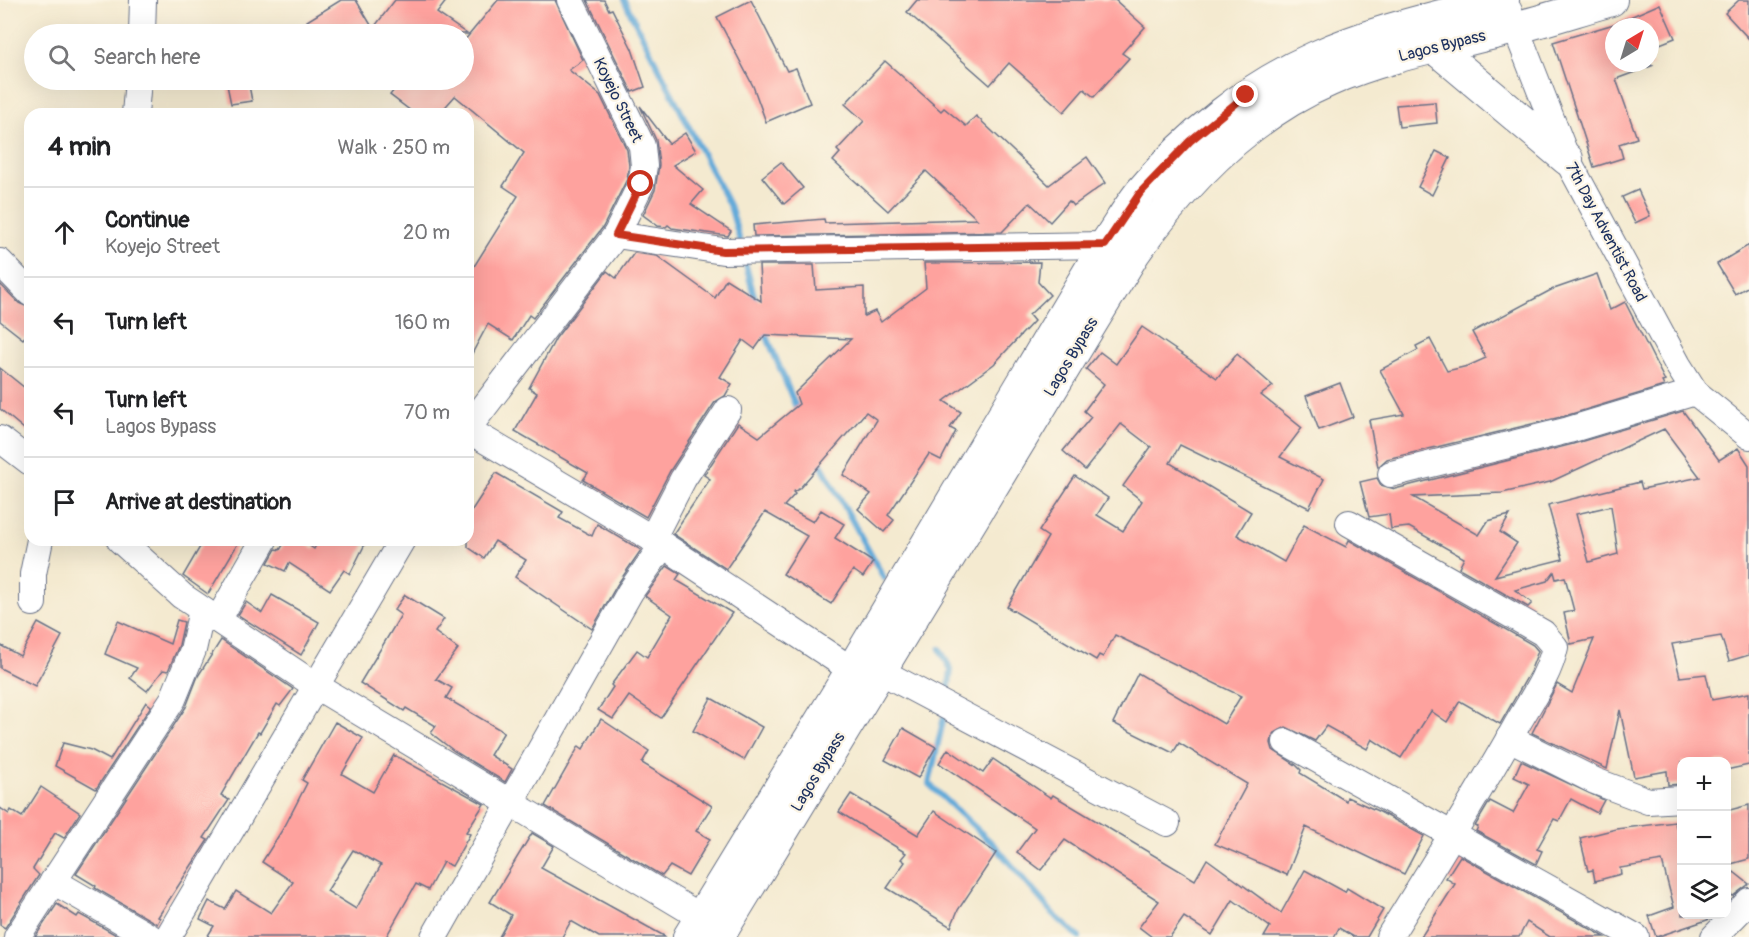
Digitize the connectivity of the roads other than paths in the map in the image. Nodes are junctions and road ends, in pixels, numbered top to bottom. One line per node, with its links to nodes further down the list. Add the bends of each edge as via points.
1 (144, 0): 5 (street)
2 (570, 0): 10 (street, Koyejo Street, via 642,146 641,184)
3 (1611, 0): 4 (main road, Lagos Bypass)
4 (1508, 9): 6 (main road, Lagos Bypass); 9 (street, 7th Day Adventist Road); 11 (main road, Lagos Bypass, via 1382,32 1325,53 1246,95 1190,141 1140,193)
5 (143, 24)
6 (1434, 47): 9 (main road); 11 (main road, Lagos Bypass, via 1330,79 1292,99 1251,127 1207,165 1166,209)
7 (137, 90): 8 (street)
8 (136, 108)
9 (1566, 159): 14 (street, 7th Day Adventist Road)
10 (616, 235): 11 (street, via 723,251); 16 (street, Koyejo Street)
11 (1120, 249): 30 (main road, Lagos Bypass)
12 (0, 262): 13 (street)
13 (24, 287)
14 (1695, 392): 17 (street, 7th Day Adventist Road); 21 (street, via 1569,430)
15 (728, 410): 23 (street, via 684,479)
16 (474, 421)
17 (1742, 423)
18 (474, 433): 23 (street)
19 (0, 439): 20 (street)
20 (24, 457)
21 (1391, 474)
22 (1349, 523): 32 (street, via 1543,633 1555,647 1552,662)
23 (658, 542): 30 (street); 35 (street)
24 (39, 546): 28 (street)
25 (127, 546): 29 (street, via 182,596)
26 (260, 546): 29 (street)
27 (398, 546): 31 (street)
28 (33, 603)
29 (210, 615): 31 (street); 38 (street, via 172,699)
30 (866, 671): 36 (street, via 947,708); 40 (main road, Lagos Bypass)
31 (316, 686): 35 (street); 43 (street)
32 (1509, 738): 34 (street, via 1596,781 1648,801); 37 (street)
33 (1286, 742): 37 (street)
34 (1677, 799)
35 (513, 803): 40 (street); 44 (street)
36 (1167, 823)
37 (1453, 835): 45 (street); 46 (street)
38 (53, 881): 41 (street); 42 (street)
39 (1749, 901): 47 (street)
40 (703, 930)
41 (17, 937)
42 (150, 937)
43 (168, 937)
44 (434, 937)
45 (1389, 937)
46 (1636, 937)
47 (1713, 937)

